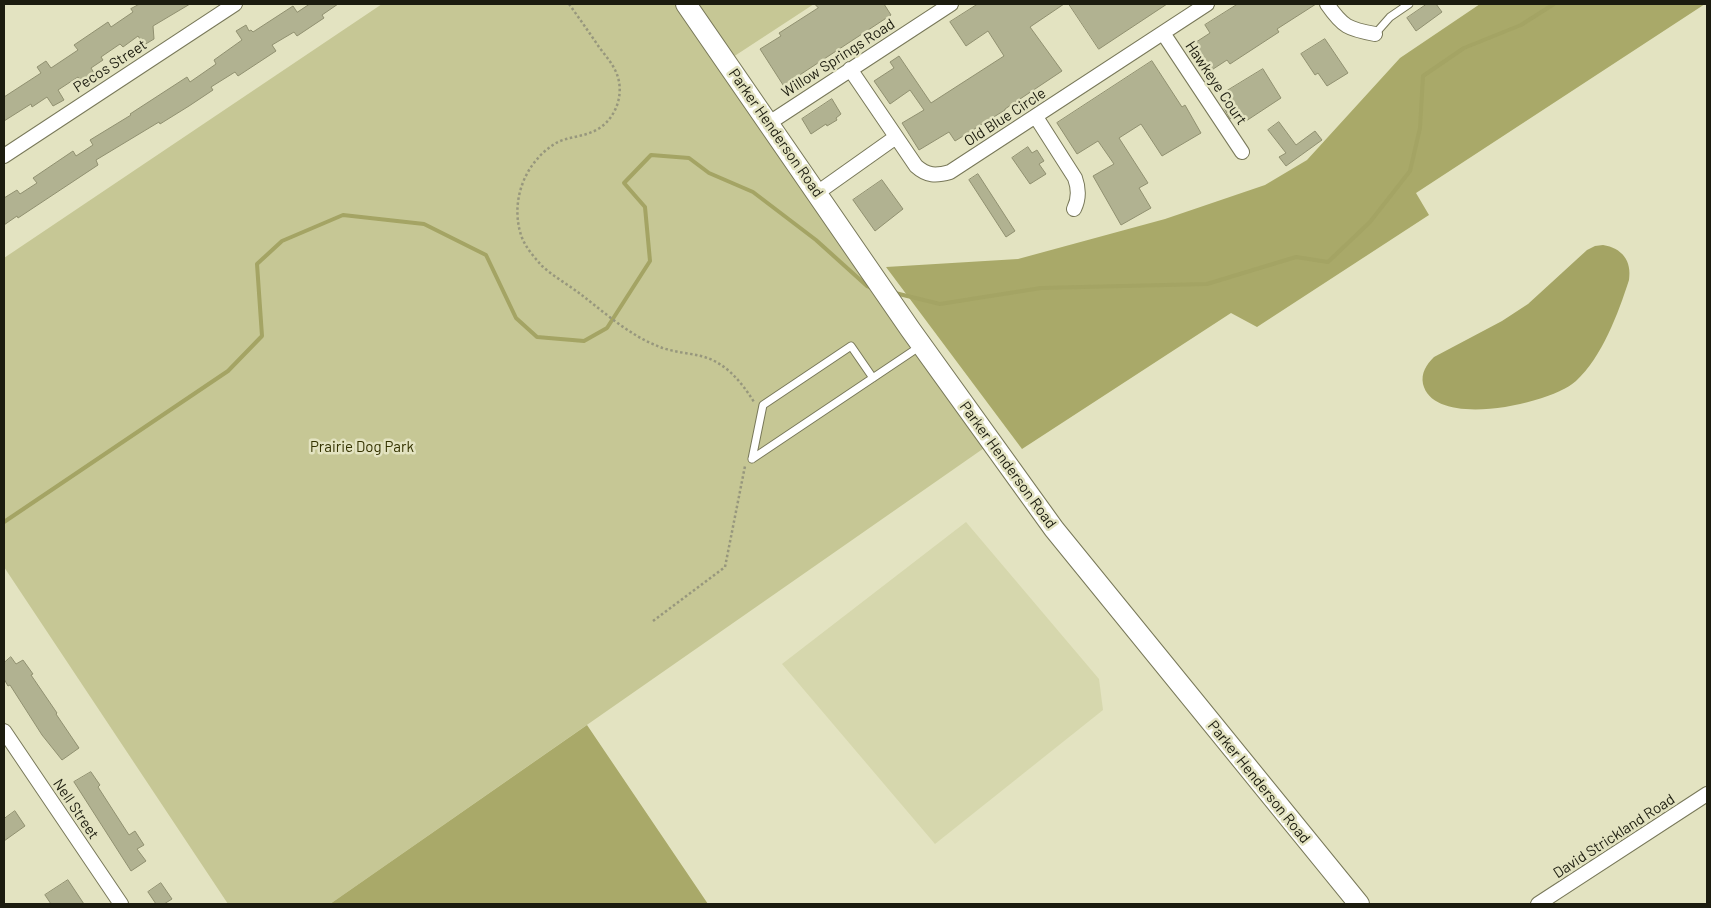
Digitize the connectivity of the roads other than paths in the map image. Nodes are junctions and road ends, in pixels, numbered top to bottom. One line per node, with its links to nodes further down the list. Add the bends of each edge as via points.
1 (235, 4): 14 (street, Pecos Street)
2 (686, 4): 11 (street, Parker Henderson Road)
3 (951, 4): 9 (street, Willow Springs Road)
4 (1207, 4): 7 (street, Old Blue Circle)
5 (1327, 4): 8 (street, via 1346,27)
6 (1409, 4): 8 (lane, via 1390,17)
7 (1163, 33): 10 (street, Old Blue Circle); 13 (street, Hawkeye Court)
8 (1375, 34)
9 (850, 69): 11 (street, Willow Springs Road); 12 (street, Old Blue Circle)
10 (1036, 117): 12 (street, Old Blue Circle, via 950,172 937,176 920,170); 16 (street, via 1075,178 1078,187)
11 (769, 123): 15 (street, Parker Henderson Road)
12 (896, 137): 15 (street)
13 (1242, 152)
14 (4, 156)
15 (817, 193): 17 (street, Parker Henderson Road)
16 (1074, 209)
17 (916, 337): 18 (lane); 22 (street, Parker Henderson Road, via 1054,529)
18 (873, 378): 18 (lane, via 833,405 752,459 763,405 851,346)
19 (4, 731): 21 (street, Nell Street)
20 (1707, 794): 23 (street, David Strickland Road)
21 (121, 904)
22 (1359, 904)
23 (1538, 904)

